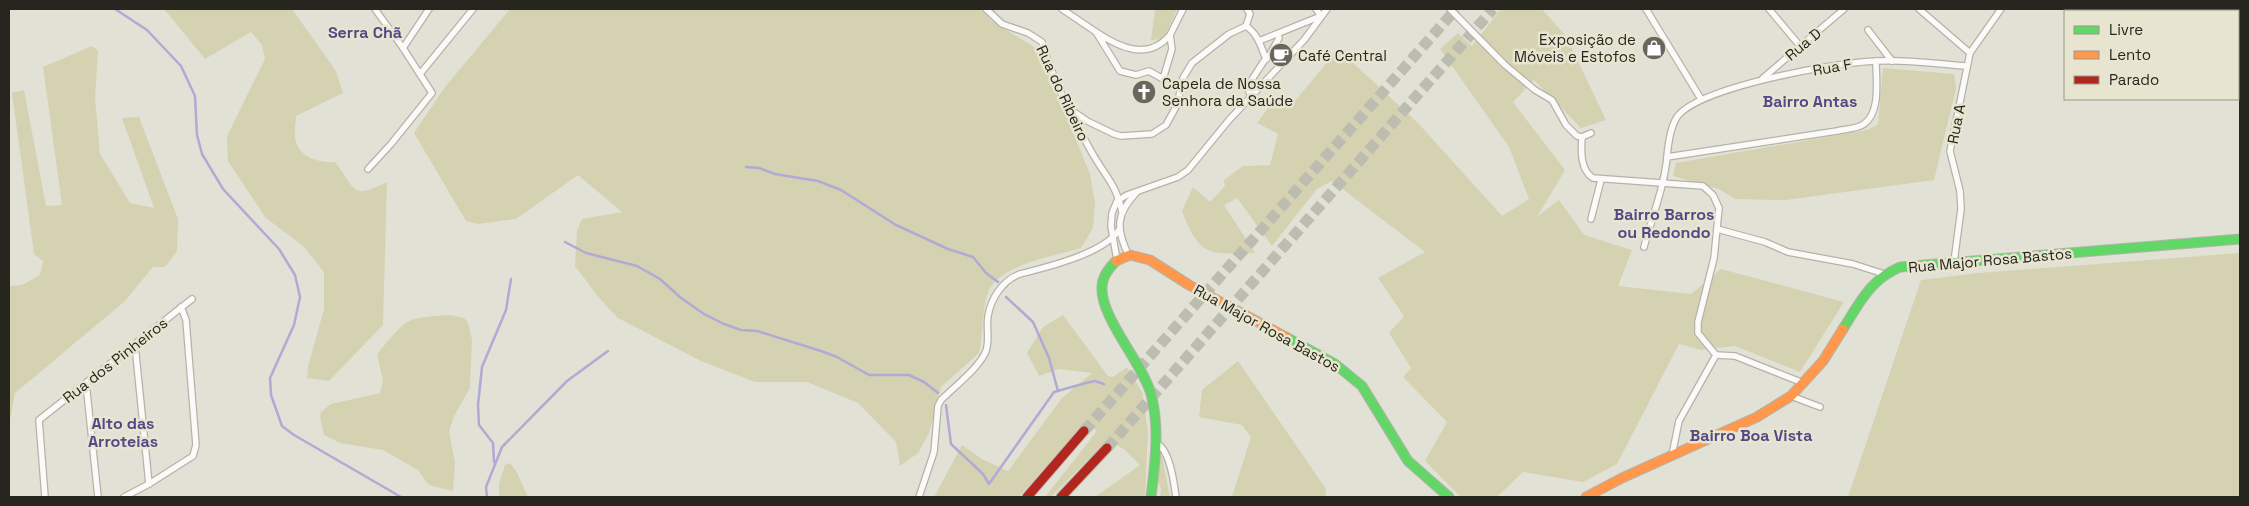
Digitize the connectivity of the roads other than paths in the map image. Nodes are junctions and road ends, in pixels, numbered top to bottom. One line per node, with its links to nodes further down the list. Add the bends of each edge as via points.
1 (375, 9): 24 (street)
2 (429, 9): 24 (street)
3 (473, 9): 30 (street)
4 (986, 9): 34 (street, Rua do Ribeiro, via 1002,24 1042,42)
5 (1062, 9): 19 (street)
6 (1182, 9): 21 (street)
7 (1247, 9): 17 (street, via 1250,14)
8 (1316, 9): 16 (street)
9 (1327, 9): 16 (street)
10 (1450, 9): 36 (street, via 1505,65 1552,100 1566,126)
11 (1646, 9): 33 (street)
12 (1769, 9): 23 (street)
13 (1844, 9): 23 (street, Rua D)
14 (1920, 9): 25 (street)
15 (2001, 9): 25 (street)
16 (1321, 16): 20 (street); 32 (street, via 1304,40)
17 (1246, 26): 22 (street); 34 (street, via 1229,34 1192,63 1166,125 1152,134 1114,134)
18 (1868, 30): 28 (street)
19 (1096, 32): 21 (street, via 1119,46 1148,50 1157,48); 21 (street, via 1120,70 1136,75 1149,71 1163,79 1172,49)
20 (1278, 34): 22 (street); 26 (street, via 1279,38)
21 (1170, 35)
22 (1259, 41): 26 (street)
23 (1800, 46): 31 (street, Rua D)
24 (403, 48): 30 (street)
25 (1970, 53): 29 (street, Rua A)
26 (1266, 59): 32 (street, via 1246,87)
27 (1876, 61): 28 (street, Rua F); 31 (street, Rua F); 37 (street, via 1873,115 1863,125)
28 (1892, 61): 29 (street, Rua F)
29 (1967, 66): 51 (street, Rua A, via 1950,151 1961,209)
30 (420, 74): 38 (street, via 432,93)
31 (1761, 80): 33 (street, Rua F)
32 (1252, 96): 41 (street, via 1183,174)
33 (1701, 99): 37 (street, Rua F, via 1677,116)
34 (1067, 107): 42 (street, Rua do Ribeiro, via 1092,154 1114,185)
35 (1591, 133): 36 (street)
36 (1582, 137): 39 (street, via 1584,166 1588,175)
37 (1667, 157): 40 (street, Rua F)
38 (368, 169)
39 (1601, 180): 40 (street); 44 (street)
40 (1664, 184): 45 (street, via 1703,186 1713,195 1719,208); 49 (street, Rua F)
41 (1137, 191): 42 (street); 43 (street)
42 (1118, 200): 43 (street, Rua do Ribeiro); 47 (street, via 1112,213)
43 (1122, 212): 46 (street)
44 (1591, 220)
45 (1717, 229): 52 (street, via 1788,252 1853,264); 56 (street, via 1714,258 1698,322 1698,333)
46 (1119, 230): 47 (street); 50 (street)
47 (1112, 238): 50 (street); 69 (street, via 1063,262 1011,277 1001,286 988,315 986,350 980,361 938,406 934,452)
48 (2240, 239): 51 (main road, Rua Major Rosa Bastos)
49 (1644, 248)
50 (1122, 257): 62 (main road, via 1103,278 1102,292 1145,379 1154,413); 74 (main road, Rua Major Rosa Bastos, via 1144,257 1351,375 1371,398 1408,461)
51 (1954, 262): 52 (main road, Rua Major Rosa Bastos, via 1900,267)
52 (1884, 274): 58 (main road, Rua Major Rosa Bastos, via 1866,292 1823,361)
53 (192, 299): 54 (street, Rua dos Pinheiros)
54 (181, 307): 55 (street, Rua dos Pinheiros); 65 (street, via 186,320 196,445 193,456)
55 (135, 345): 57 (street, Rua dos Pinheiros); 65 (street)
56 (1716, 355): 58 (street, via 1735,356); 64 (street, via 1679,421)
57 (86, 383): 66 (street, Rua dos Pinheiros, via 39,420); 67 (street)
58 (1803, 383): 59 (main road, Rua Major Rosa Bastos)
59 (1791, 396): 60 (street); 64 (main road, Rua Major Rosa Bastos, via 1757,417)
60 (1820, 407)
61 (1084, 431): 70 (main road)
62 (1156, 443): 72 (main road); 73 (street, via 1166,454)
63 (1106, 448): 71 (main road)
64 (1672, 455): 75 (main road, Rua Major Rosa Bastos)
65 (149, 484): 68 (street)
66 (45, 497)
67 (98, 497)
68 (124, 497)
69 (919, 497)
70 (1027, 497)
71 (1061, 497)
72 (1151, 497)
73 (1176, 497)
74 (1449, 497)
75 (1586, 497)

